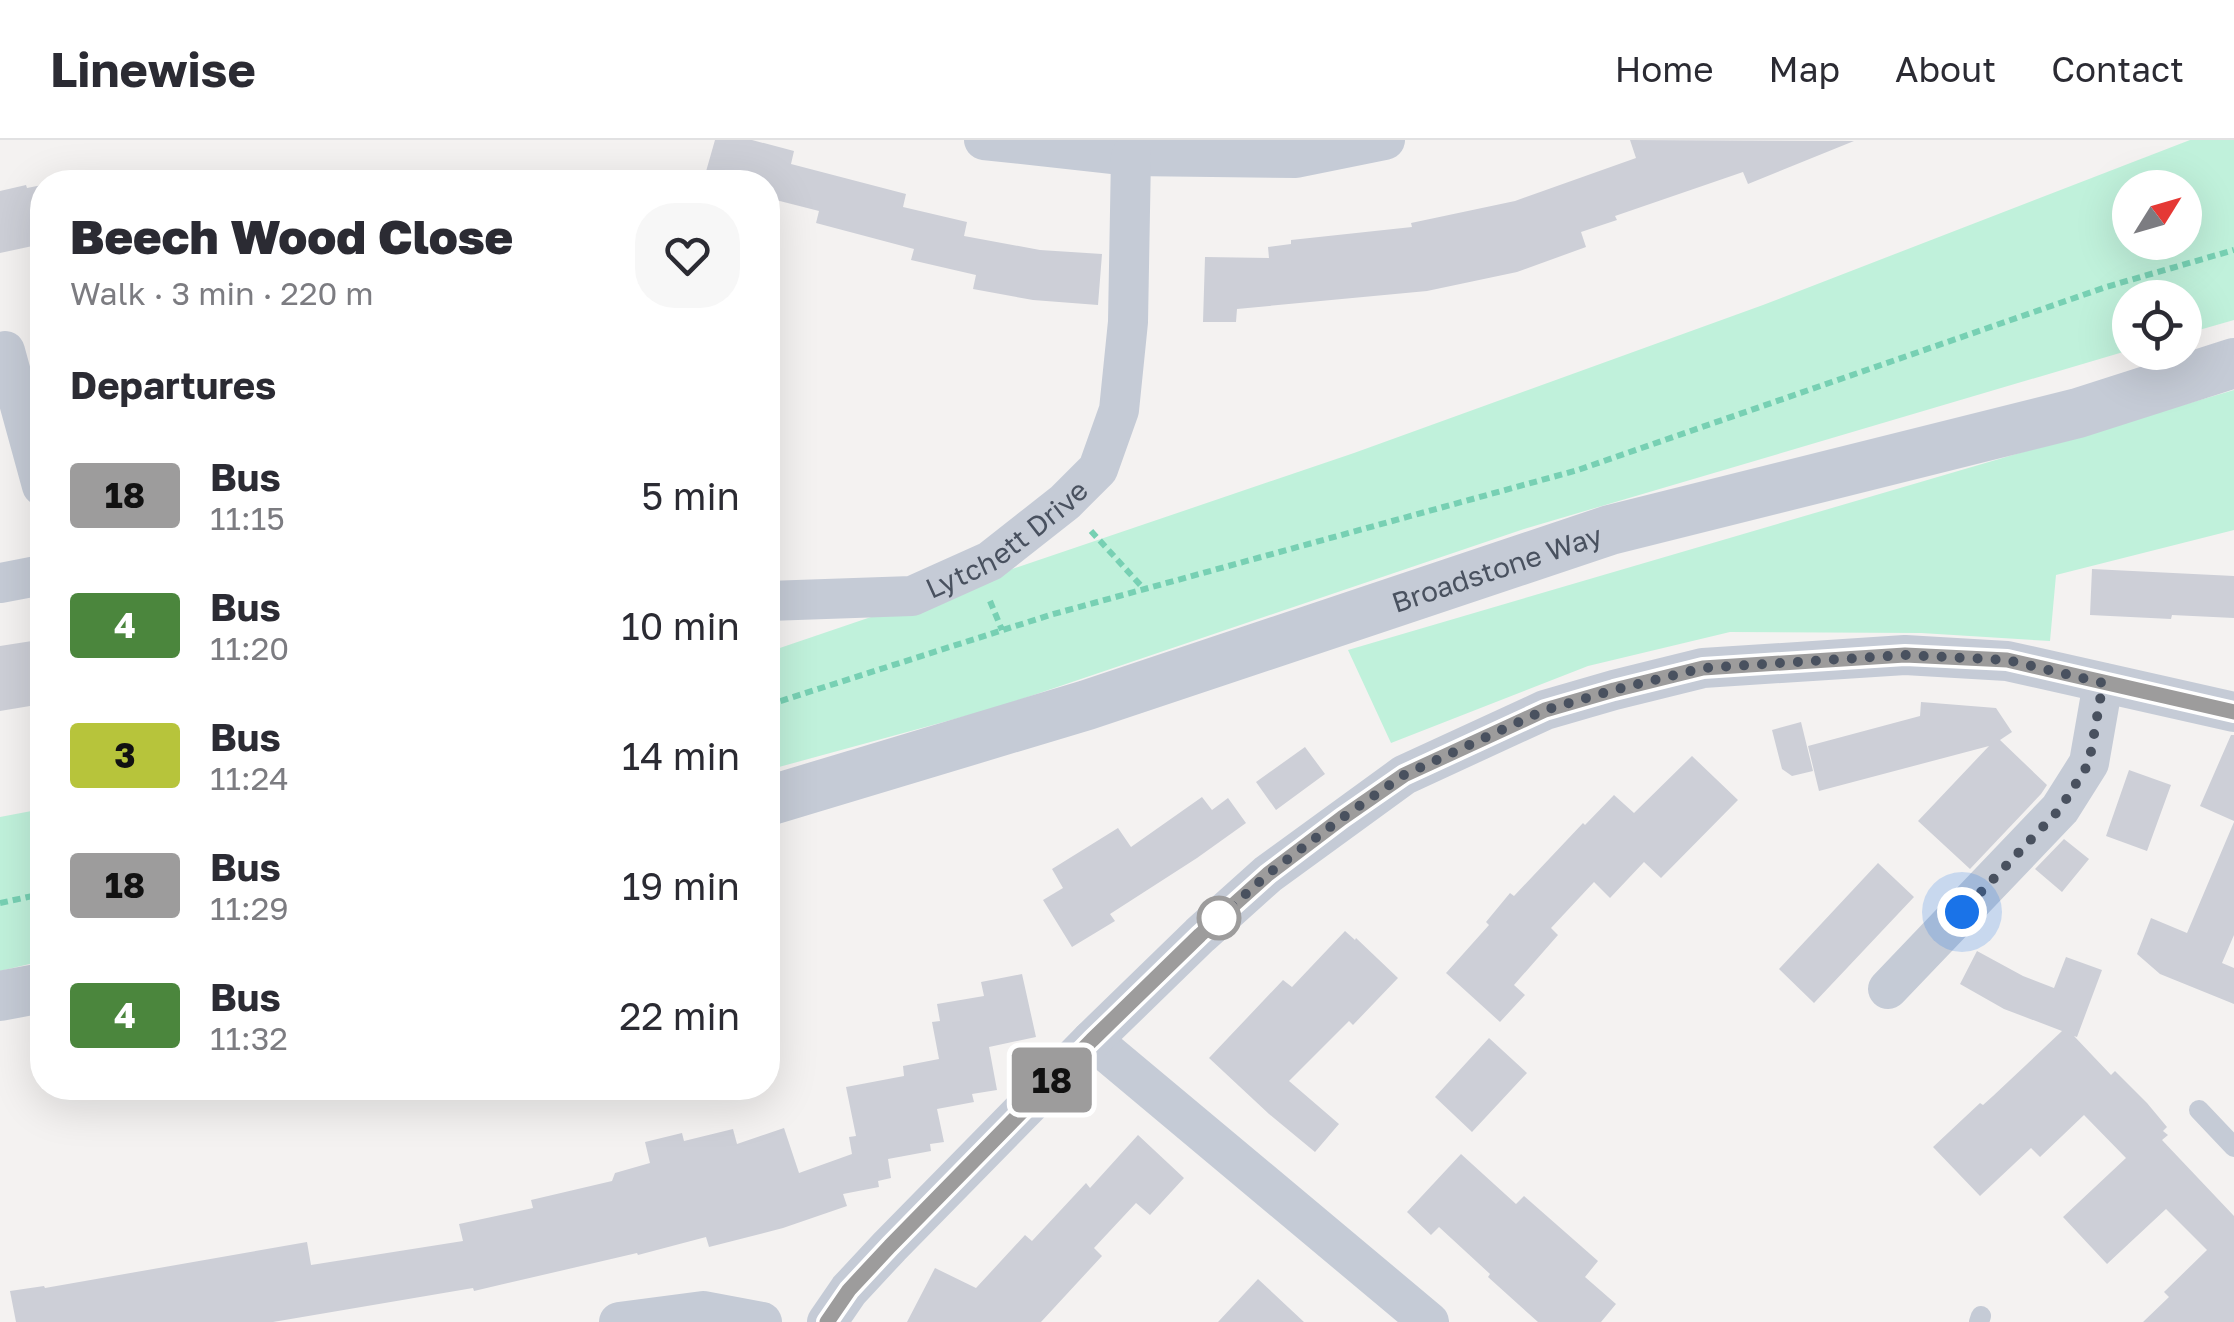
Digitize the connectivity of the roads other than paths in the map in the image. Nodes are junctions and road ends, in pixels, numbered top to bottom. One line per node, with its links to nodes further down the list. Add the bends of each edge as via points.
1 (984, 140): 3 (street)
2 (1385, 140): 3 (street, via 1296,158)
3 (1131, 156): 9 (street, Lytchett Drive, via 1119,410 1098,469 990,561 912,596)
4 (6, 351): 6 (street)
5 (2234, 363): 12 (street, Broadstone Way, via 2078,412 1610,530 1087,706)
6 (30, 441)
7 (30, 577): 8 (street)
8 (0, 583)
9 (780, 600)
10 (2103, 683): 11 (street); 14 (street, via 2089,763 2060,809); 16 (street, via 2007,660 1905,655 1703,668 1545,710 1404,775 1342,818 1268,874)
11 (2234, 712)
12 (780, 797)
13 (30, 990): 15 (street)
14 (1888, 990)
15 (0, 996)
16 (1092, 1040): 21 (street, via 890,1246); 22 (street)
17 (2200, 1110): 18 (lane)
18 (2234, 1147)
19 (619, 1322): 20 (street, via 703,1311)
20 (762, 1322)
21 (828, 1322)
22 (1429, 1322)

